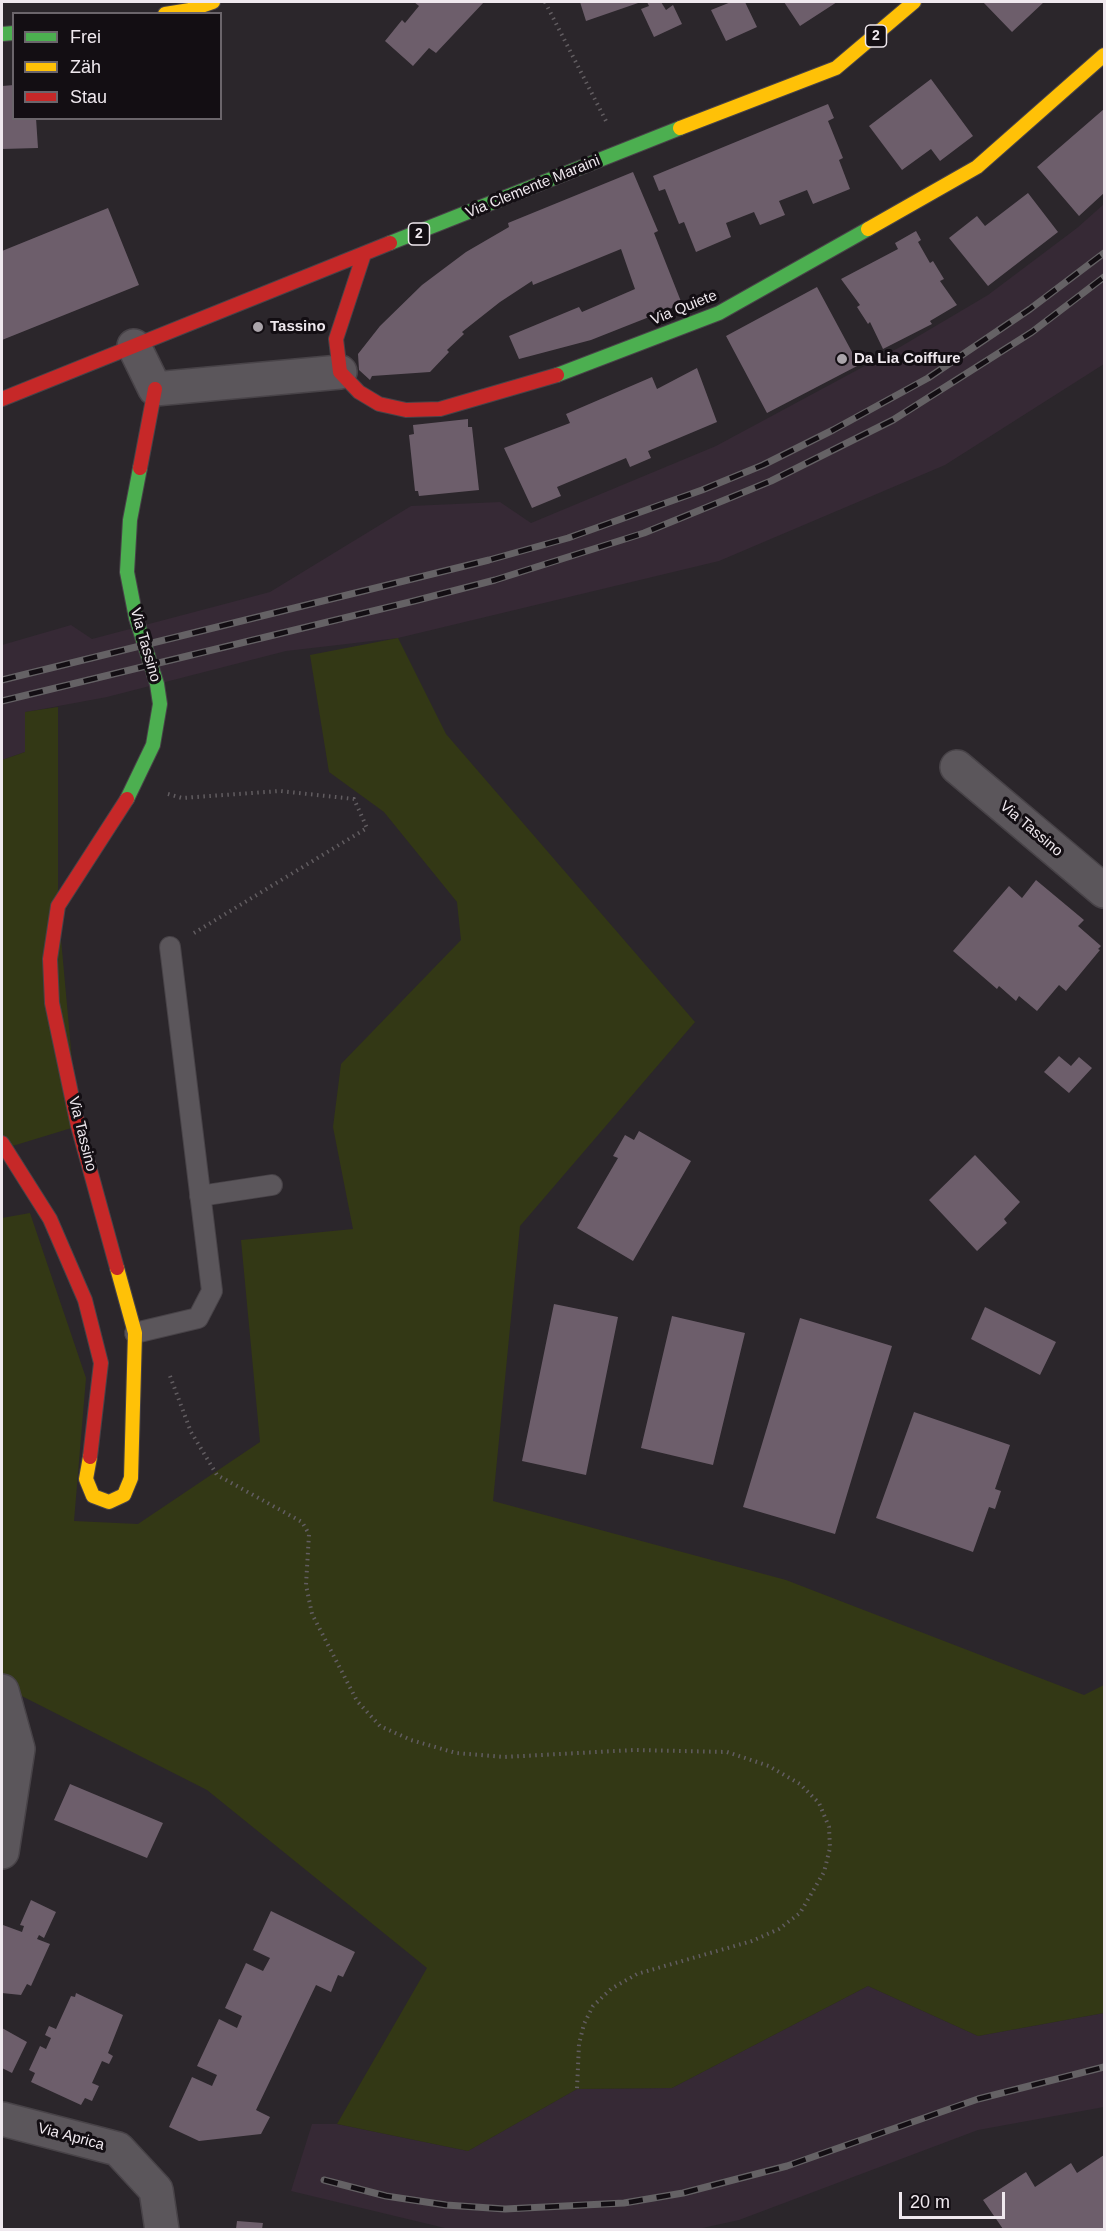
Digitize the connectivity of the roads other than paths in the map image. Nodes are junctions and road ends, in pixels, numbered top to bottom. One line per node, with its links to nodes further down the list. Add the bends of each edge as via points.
1 (213, 2): 3 (street)
2 (914, 2): 5 (street, Via Clemente Maraini / 2, via 836,68 617,152)
3 (175, 12)
4 (1104, 56): 7 (street, Via Quiete, via 977,167 719,314 560,374 440,409 406,410 379,404 359,392)
5 (363, 257): 6 (street, Via Clemente Maraini / 2); 7 (street, via 336,339)
6 (134, 346): 8 (street); 9 (street, Via Clemente Maraini / 2)
7 (340, 372): 8 (street)
8 (154, 389): 16 (street, Via Tassino, via 130,520 127,572 160,704 153,746 136,785 58,906 50,959 52,1004 78,1126)
9 (2, 399)
10 (957, 767): 11 (street, Via Tassino)
11 (1104, 891)
12 (170, 947): 15 (lane)
13 (2, 1143): 16 (street, Via Tassino, via 50,1219 86,1300 101,1363 95,1434 86,1479 93,1496 109,1502 124,1495 131,1478)
14 (272, 1185): 15 (lane)
15 (200, 1196): 16 (lane, via 212,1292 198,1318)
16 (135, 1333)
17 (2, 1691): 18 (street, via 18,1749)
18 (2, 1852)
19 (2, 2119): 20 (street, Via Aprica, via 118,2150 156,2190)
20 (162, 2229)

